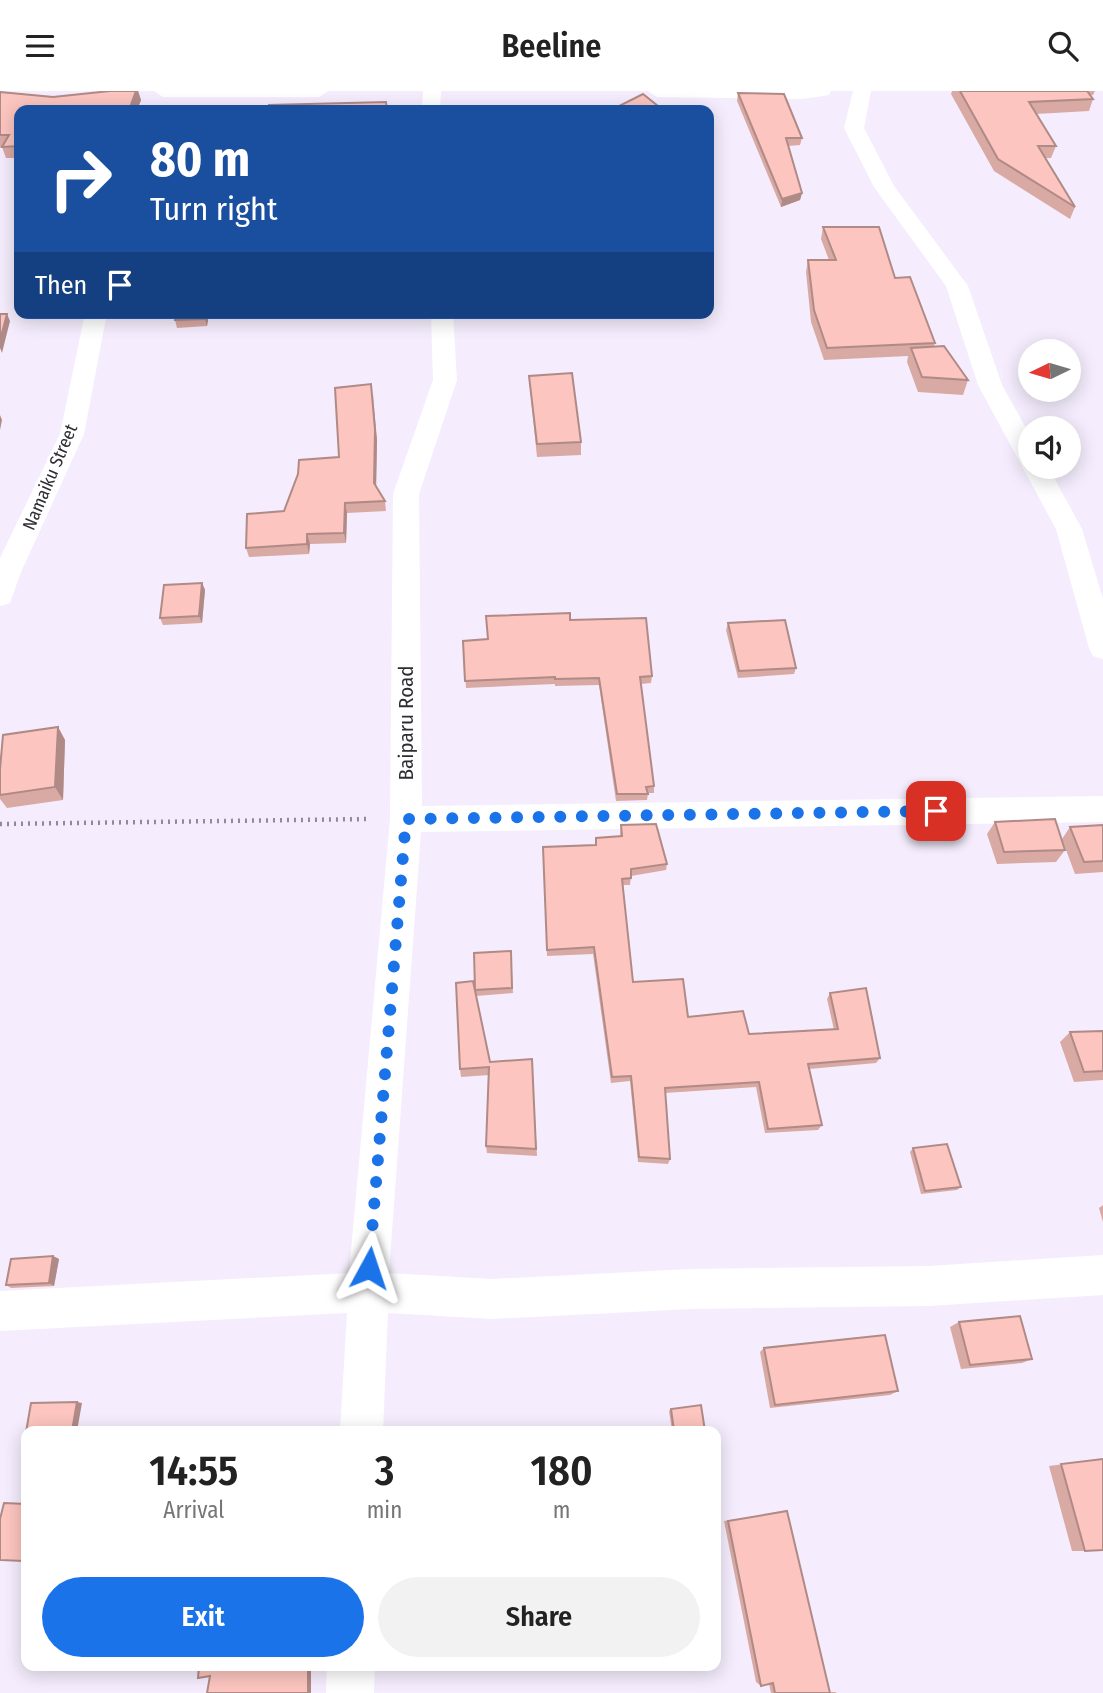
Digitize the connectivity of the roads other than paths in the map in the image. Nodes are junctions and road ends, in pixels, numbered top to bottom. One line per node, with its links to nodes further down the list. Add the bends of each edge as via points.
1 (319, 91): 5 (street)
2 (657, 91): 3 (street)
3 (821, 91)
4 (862, 91): 8 (street, via 854,128 884,187 957,286 990,386)
5 (153, 93)
6 (95, 319): 10 (street, Namaiku Street, via 72,433)
7 (442, 319): 13 (street, Baiparu Road, via 445,380 405,494)
8 (1018, 437)
9 (1042, 479): 11 (street, via 1069,529)
10 (2, 580)
11 (1103, 649)
12 (1103, 809): 13 (street)
13 (406, 819): 15 (street, Baiparu Road)
14 (1103, 1275): 15 (street, via 929,1286 691,1289 492,1299)
15 (369, 1292): 16 (street); 17 (street, Baiparu Road)
16 (0, 1311)
17 (362, 1426)
18 (351, 1671): 19 (street)
19 (350, 1693)

